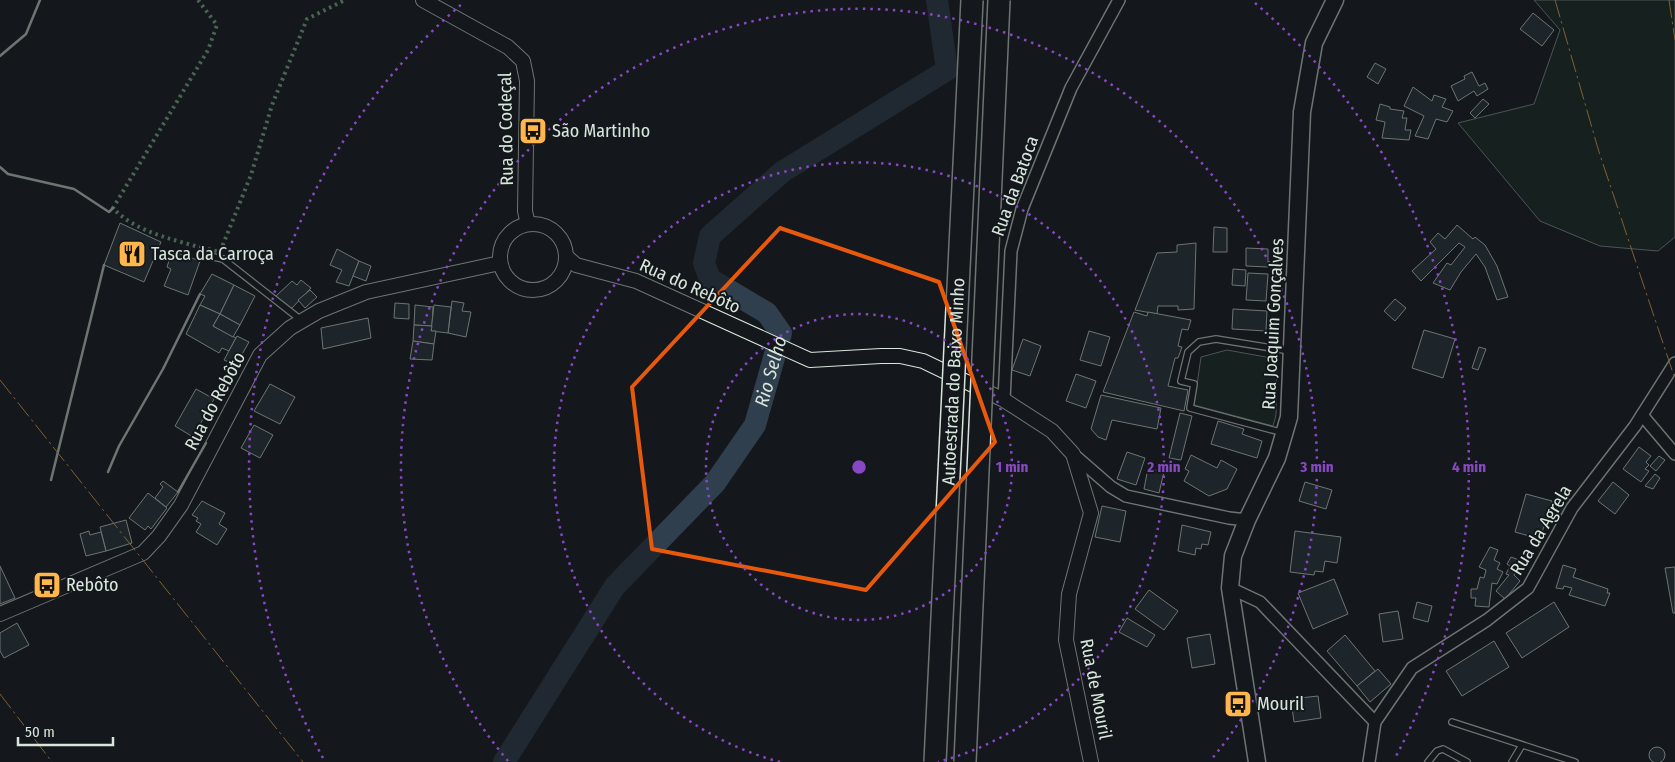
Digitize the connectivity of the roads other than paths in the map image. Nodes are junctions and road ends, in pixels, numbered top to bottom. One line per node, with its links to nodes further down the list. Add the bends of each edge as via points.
1 (423, 0): 6 (street, Rua do Codeçal, via 508,48 523,61 527,81 525,212)
2 (972, 0): 25 (highway, Autoestrada do Baixo Minho, bridge)
3 (999, 0): 26 (highway, Autoestrada do Baixo Minho, bridge)
4 (1119, 0): 14 (street, Rua da Batoca, via 1071,88 1011,250)
5 (1335, 0): 11 (main road, Rua Joaquim Gonçalves, via 1314,43 1302,112)
6 (528, 224): 8 (street, via 550,228 565,246); 9 (street, via 518,227 506,238)
7 (209, 256): 10 (lane, via 223,258)
8 (566, 257): 9 (street, via 561,276 554,283 536,290 526,290 509,281); 12 (street, Rua do Rebôto, via 576,265 636,281)
9 (500, 264): 10 (street, Rua do Rebôto, via 366,292)
10 (302, 320): 21 (street, Rua do Rebôto, via 260,355 181,505 143,553)
11 (1292, 352): 16 (main road, Rua Joaquim Gonçalves, via 1289,417); 16 (lane, via 1216,339 1200,342 1188,352 1181,381 1194,384 1190,408)
12 (797, 356): 14 (street, Rua de Mouril, via 810,360 900,356 923,361)
13 (1675, 363): 15 (street, Rua da Agrela)
14 (1004, 400): 17 (street, Rua de Mouril, via 1052,431)
15 (1642, 415): 18 (street); 22 (street, Rua da Agrela, via 1572,508 1528,588 1487,620 1412,668)
16 (1284, 433): 19 (main road, Rua Joaquim Gonçalves, via 1277,458)
17 (1073, 454): 19 (street, via 1111,488 1126,496); 27 (street, Rua de Mouril, via 1091,513 1069,594 1066,640)
18 (1675, 454)
19 (1246, 520): 20 (main road, Rua Joaquim Gonçalves, via 1233,556)
20 (1230, 588): 22 (street, via 1260,602); 28 (main road, Rua Joaquim Gonçalves)
21 (0, 614)
22 (1375, 722): 29 (street, Rua da Agrela)
23 (1452, 722): 24 (lane)
24 (1522, 745): 32 (lane); 33 (lane)
25 (935, 762)
26 (965, 762)
27 (1091, 762)
28 (1257, 762)
29 (1369, 762)
30 (1428, 762): 31 (lane, via 1443,749)
31 (1467, 762)
32 (1512, 762)
33 (1575, 762)

